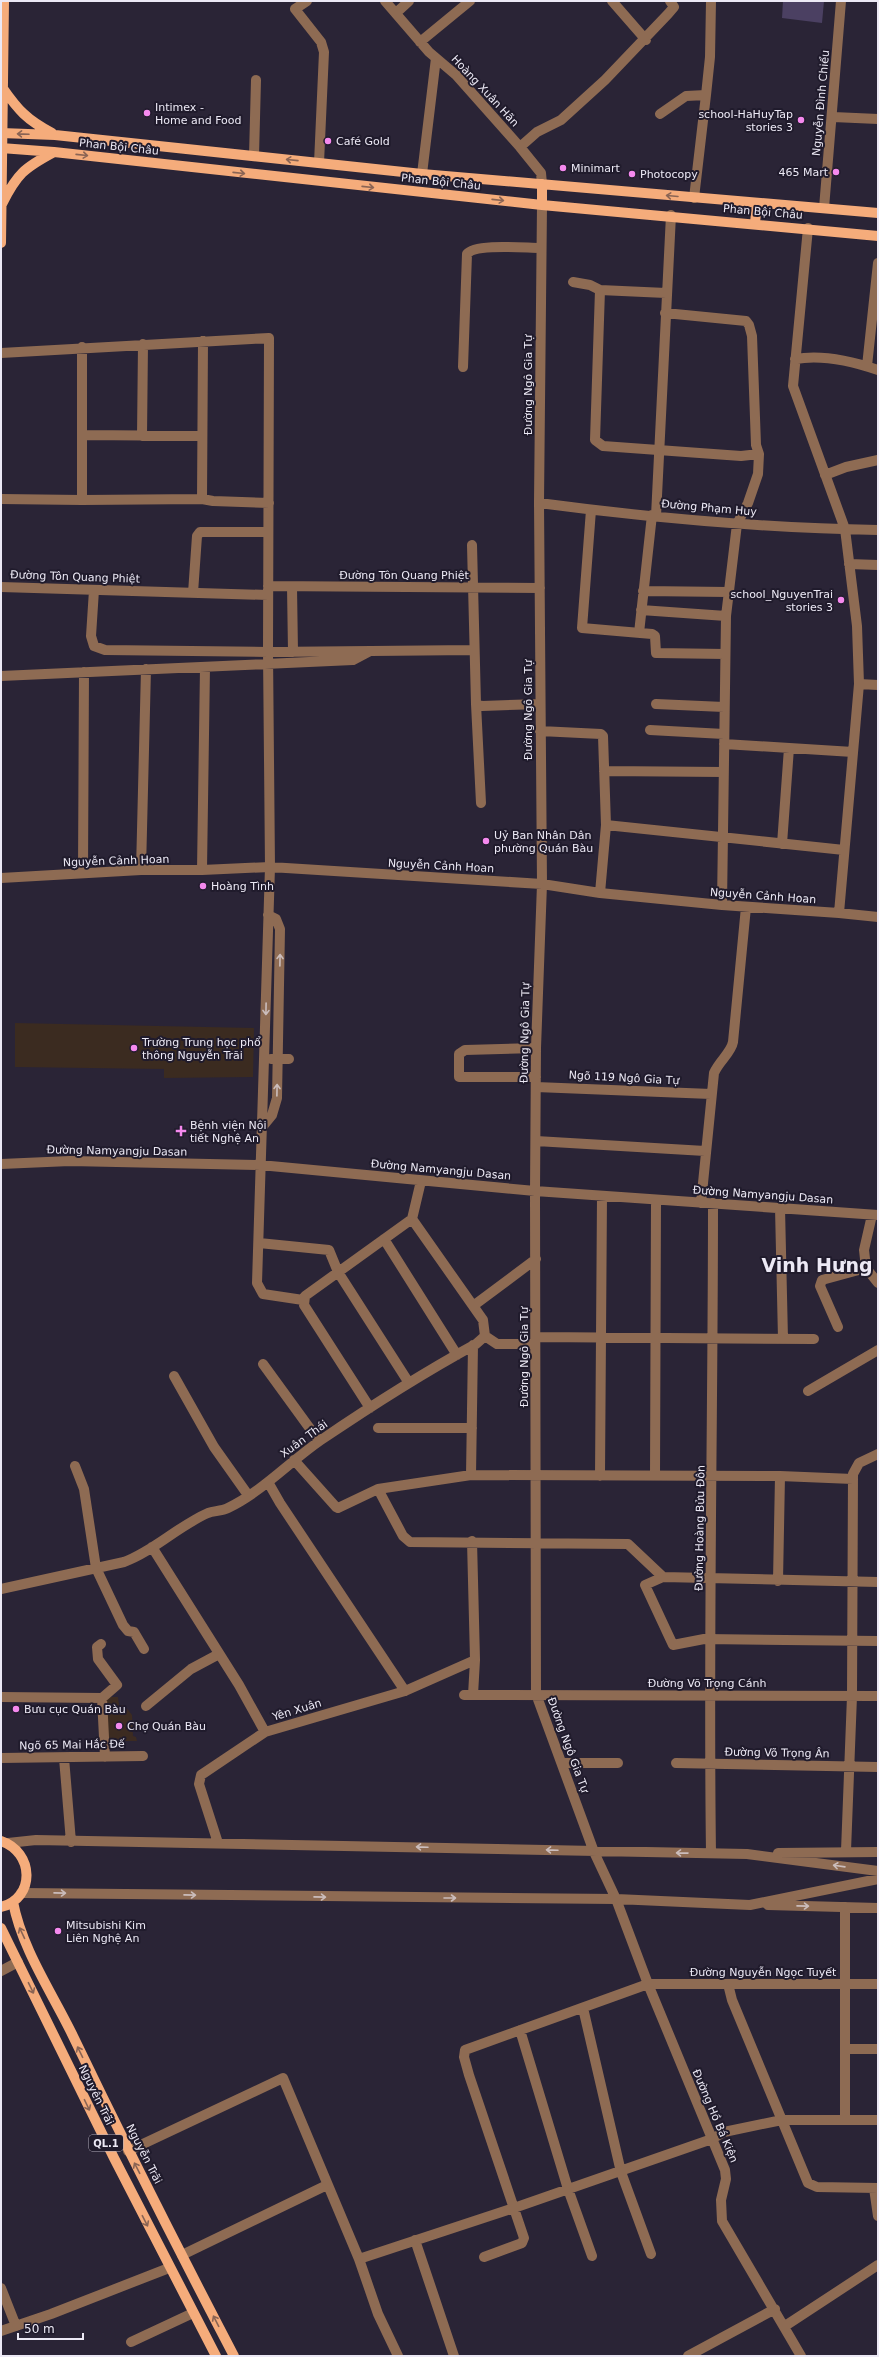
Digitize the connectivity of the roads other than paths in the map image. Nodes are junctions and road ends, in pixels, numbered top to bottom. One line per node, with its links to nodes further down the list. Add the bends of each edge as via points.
1 (4, 1): 15 (main road)
2 (307, 1): 29 (street, via 296,9 321,42 324,52)
3 (385, 1): 10 (street, Hoàng Xuân Hãn)
4 (409, 1): 10 (street)
5 (470, 1): 12 (street)
6 (612, 1): 11 (street)
7 (670, 1): 11 (street, via 674,7)
8 (711, 1): 16 (street)
9 (841, 1): 18 (street, Nguyễn Đình Chiểu)
10 (396, 13): 12 (street, Hoàng Xuân Hãn)
11 (646, 40): 23 (street, via 561,120 537,132)
12 (420, 42): 13 (street, Hoàng Xuân Hãn)
13 (436, 58): 23 (street, Hoàng Xuân Hãn, via 456,76); 32 (street)
14 (256, 80): 27 (street)
15 (2, 87): 20 (main road); 21 (main road, via 23,115 33,124)
16 (706, 95): 17 (street, via 686,96); 35 (street)
17 (660, 114)
18 (832, 117): 19 (street); 39 (street, Nguyễn Đình Chiểu)
19 (878, 120)
20 (1, 133): 21 (main road, Phan Bội Châu, one-way to 20); 24 (main road)
21 (55, 135): 22 (main road, Phan Bội Châu)
22 (142, 144): 26 (main road, Phan Bội Châu); 28 (main road)
23 (520, 147): 33 (street, Hoàng Xuân Hãn, via 541,173)
24 (1, 148): 25 (main road, Phan Bội Châu); 38 (main road)
25 (54, 152): 28 (main road, Phan Bội Châu, one-way to 28); 38 (main road, via 20,174)
26 (224, 152): 27 (main road, Phan Bội Châu); 30 (main road)
27 (254, 156): 29 (main road, Phan Bội Châu, one-way to 27)
28 (141, 162): 30 (main road, Phan Bội Châu)
29 (318, 162): 31 (main road, Phan Bội Châu)
30 (224, 171): 34 (main road, Phan Bội Châu, one-way to 34)
31 (405, 172): 32 (main road, Phan Bội Châu); 34 (main road)
32 (422, 174): 33 (main road, Phan Bội Châu)
33 (542, 184): 35 (main road, Phan Bội Châu, one-way to 33); 37 (main road)
34 (404, 190): 37 (main road, Phan Bội Châu, one-way to 37)
35 (694, 198): 36 (main road, Phan Bội Châu)
36 (757, 203): 39 (main road, Phan Bội Châu); 42 (main road)
37 (542, 205): 41 (main road, Phan Bội Châu); 46 (street, Đường Ngô Gia Tự)
38 (1, 206): 45 (main road)
39 (824, 208): 40 (main road, Phan Bội Châu)
40 (878, 214)
41 (671, 216): 42 (main road, Phan Bội Châu); 50 (street)
42 (756, 223): 43 (main road, Phan Bội Châu)
43 (808, 228): 44 (main road, Phan Bội Châu); 56 (street)
44 (878, 236)
45 (1, 243)
46 (540, 248): 58 (street, via 469,250); 71 (street, Đường Ngô Gia Tự)
47 (878, 263): 57 (street)
48 (573, 282): 49 (street)
49 (600, 290): 50 (street); 63 (street, via 595,440 602,446)
50 (666, 293): 51 (street)
51 (665, 313): 63 (street); 64 (street, via 746,321 750,325)
52 (203, 342): 53 (street); 62 (street); 70 (street, via 269,338)
53 (143, 344): 54 (street); 61 (street)
54 (82, 347): 55 (street); 60 (street)
55 (1, 353)
56 (795, 358): 57 (street, via 807,356); 66 (street, via 793,386)
57 (867, 366): 59 (street)
58 (463, 368)
59 (878, 370)
60 (83, 435): 61 (street); 69 (street)
61 (142, 436): 62 (street)
62 (202, 436): 68 (street)
63 (659, 451): 64 (street, via 740,456); 73 (street)
64 (758, 454): 74 (street, via 758,474 748,503)
65 (878, 460): 66 (street)
66 (825, 475): 75 (street)
67 (1, 499): 69 (street)
68 (202, 499): 69 (street); 70 (street)
69 (82, 500)
70 (269, 503): 77 (street)
71 (539, 503): 72 (street, Đường Phạm Huy); 84 (street, Đường Ngô Gia Tự)
72 (591, 510): 73 (street, Đường Phạm Huy); 92 (street, via 582,627)
73 (654, 515): 74 (street, Đường Phạm Huy); 87 (street)
74 (737, 524): 75 (street, Đường Phạm Huy); 88 (street)
75 (845, 529): 76 (street, Đường Phạm Huy); 79 (street)
76 (878, 530)
77 (268, 532): 86 (street); 89 (street, via 200,532 197,536)
78 (472, 545): 83 (street)
79 (849, 564): 80 (street); 103 (street, via 857,626)
80 (878, 565)
81 (1, 586): 85 (street, Đường Tôn Quang Phiệt)
82 (292, 586): 83 (street, Đường Tôn Quang Phiệt); 86 (street, Đường Tôn Quang Phiệt); 96 (street)
83 (474, 588): 84 (street, Đường Tôn Quang Phiệt); 94 (street)
84 (540, 588): 106 (street, Đường Ngô Gia Tự)
85 (94, 590): 89 (street, Đường Tôn Quang Phiệt); 95 (street, via 90,636 94,646 105,650)
86 (268, 591): 89 (street, Đường Tôn Quang Phiệt); 95 (street)
87 (644, 591): 88 (street); 90 (street)
88 (728, 592): 91 (street)
89 (193, 593)
90 (641, 610): 91 (street); 92 (street)
91 (726, 616): 97 (street)
92 (639, 633): 97 (street, via 654,635 656,653)
93 (370, 650): 94 (street); 96 (street); 98 (street, via 354,660)
94 (474, 650): 105 (street)
95 (268, 652): 96 (street); 98 (street)
96 (293, 652)
97 (725, 654): 108 (street)
98 (268, 663): 99 (street); 121 (street)
99 (205, 667): 100 (street); 123 (street)
100 (146, 669): 101 (street); 122 (street)
101 (84, 672): 102 (street); 124 (street)
102 (1, 676)
103 (859, 684): 104 (street); 113 (street)
104 (878, 685)
105 (476, 704): 106 (street); 116 (street)
106 (540, 704): 110 (street, Đường Ngô Gia Tự)
107 (656, 704): 108 (street)
108 (724, 707): 111 (street)
109 (650, 730): 111 (street)
110 (540, 731): 114 (street, via 603,734); 126 (street, Đường Ngô Gia Tự)
111 (724, 739): 112 (street); 115 (street)
112 (789, 748): 113 (street); 119 (street)
113 (853, 752): 120 (street)
114 (604, 771): 115 (street); 117 (street)
115 (723, 772): 118 (street)
116 (481, 804)
117 (606, 825): 118 (street); 127 (street)
118 (723, 838): 119 (street); 128 (street)
119 (782, 844): 120 (street)
120 (844, 850): 130 (street)
121 (270, 867): 123 (street, Nguyễn Cảnh Hoan); 126 (street, Nguyễn Cảnh Hoan); 131 (street)
122 (141, 870): 123 (street, Nguyễn Cảnh Hoan); 124 (street, Nguyễn Cảnh Hoan)
123 (202, 870)
124 (83, 873): 125 (street, Nguyễn Cảnh Hoan)
125 (1, 878)
126 (542, 884): 127 (street, Nguyễn Cảnh Hoan); 133 (street, Đường Ngô Gia Tự)
127 (600, 893): 128 (street, Nguyễn Cảnh Hoan)
128 (722, 905): 129 (street, Nguyễn Cảnh Hoan)
129 (746, 907): 130 (street, Nguyễn Cảnh Hoan); 138 (street, via 733,1042 731,1049 716,1069)
130 (839, 913): 132 (street, Nguyễn Cảnh Hoan)
131 (268, 914): 134 (street, one-way to 134); 135 (street, one-way to 131, via 280,929 276,919)
132 (878, 917)
133 (536, 1048): 137 (street, Đường Ngô Gia Tự); 137 (street, Ngõ 119 Ngô Gia Tự, via 465,1050 458,1054 459,1077)
134 (265, 1059): 135 (street); 139 (street)
135 (278, 1059): 136 (street); 139 (street, one-way to 135, via 272,1115 277,1098)
136 (289, 1059)
137 (536, 1082): 138 (street, Ngõ 119 Ngô Gia Tự); 140 (street, Đường Ngô Gia Tự)
138 (711, 1094): 141 (street)
139 (263, 1126): 143 (street)
140 (536, 1141): 141 (street); 145 (street, Đường Ngô Gia Tự)
141 (705, 1151): 148 (street)
142 (1, 1164): 143 (street, Đường Namyangju Dasan, via 70,1161)
143 (261, 1165): 144 (street, Đường Namyangju Dasan); 154 (street)
144 (420, 1181): 145 (street, Đường Namyangju Dasan); 152 (street)
145 (535, 1191): 146 (street, Đường Namyangju Dasan); 155 (street, Đường Ngô Gia Tự)
146 (602, 1196): 147 (street, Đường Namyangju Dasan); 163 (street)
147 (656, 1200): 148 (street, Đường Namyangju Dasan); 164 (street)
148 (701, 1202): 149 (street, Đường Namyangju Dasan)
149 (713, 1204): 150 (street, Đường Namyangju Dasan); 165 (street, Đường Hoàng Bửu Đôn)
150 (780, 1208): 151 (street, Đường Namyangju Dasan); 166 (street)
151 (875, 1215): 156 (street, via 864,1250)
152 (412, 1219): 153 (street); 160 (street)
153 (384, 1239): 157 (street); 171 (street)
154 (259, 1243): 157 (street, via 329,1250); 159 (street, via 257,1283 263,1294)
155 (536, 1260): 160 (street); 168 (street, Đường Ngô Gia Tự)
156 (866, 1268): 158 (street); 161 (street, via 822,1280 820,1283)
157 (338, 1272): 159 (street); 174 (street)
158 (878, 1283)
159 (303, 1300): 176 (street)
160 (473, 1306): 162 (street, via 483,1320)
161 (838, 1327)
162 (485, 1336): 168 (street, via 496,1344); 169 (street, Xuân Thái)
163 (601, 1337): 164 (street); 168 (street); 185 (street)
164 (657, 1338): 165 (street); 186 (street)
165 (713, 1338): 166 (street); 187 (street, Đường Hoàng Bửu Đôn)
166 (783, 1339): 167 (street)
167 (814, 1339)
168 (535, 1340): 184 (street, Đường Ngô Gia Tự)
169 (473, 1345): 171 (street, Xuân Thái); 178 (street)
170 (878, 1350): 175 (street)
171 (457, 1355): 174 (street, Xuân Thái)
172 (263, 1364): 179 (street)
173 (174, 1376): 192 (street, via 220,1457)
174 (409, 1383): 176 (street, Xuân Thái)
175 (808, 1391)
176 (370, 1408): 179 (street, Xuân Thái)
177 (378, 1428): 178 (street)
178 (472, 1428): 183 (street)
179 (319, 1441): 181 (street, Xuân Thái)
180 (878, 1454): 189 (street, via 856,1466)
181 (294, 1460): 190 (street, Xuân Thái); 191 (street, via 336,1508)
182 (75, 1466): 196 (street, via 84,1489)
183 (471, 1475): 184 (street); 191 (street)
184 (536, 1476): 185 (street); 194 (street, Đường Ngô Gia Tự)
185 (600, 1476): 186 (street)
186 (655, 1476): 187 (street)
187 (713, 1476): 188 (street); 198 (street, Đường Hoàng Bửu Đôn)
188 (780, 1476): 189 (street); 199 (street)
189 (853, 1479): 200 (street)
190 (268, 1482): 192 (street, Xuân Thái); 210 (street)
191 (378, 1489): 193 (street, via 407,1540)
192 (248, 1495): 195 (street, Xuân Thái, via 227,1509 208,1513)
193 (472, 1541): 194 (street); 209 (street)
194 (535, 1542): 197 (street, via 628,1544); 211 (street, Đường Ngô Gia Tự)
195 (152, 1547): 196 (street, Xuân Thái, via 140,1557); 208 (street)
196 (96, 1568): 202 (street, Xuân Thái); 207 (street, via 123,1625 128,1631 134,1632)
197 (663, 1577): 198 (street); 203 (street, via 645,1585 673,1645)
198 (711, 1579): 199 (street); 203 (street, Đường Hoàng Bửu Đôn)
199 (778, 1580): 200 (street)
200 (851, 1582): 201 (street); 204 (street)
201 (878, 1582)
202 (1, 1589)
203 (710, 1639): 204 (street); 212 (street, Đường Hoàng Bửu Đôn)
204 (852, 1641): 205 (street); 213 (street)
205 (878, 1641)
206 (101, 1644): 216 (street, via 97,1647 98,1659 117,1685)
207 (144, 1649)
208 (219, 1654): 217 (street, via 191,1669); 218 (street)
209 (475, 1660): 210 (street, Yên Xuân); 211 (street, Đường Võ Trọng Cánh, via 468,1695)
210 (405, 1691): 218 (street, Yên Xuân)
211 (536, 1694): 212 (street, Đường Võ Trọng Cánh); 225 (street, Đường Ngô Gia Tự)
212 (708, 1694): 213 (street, Đường Võ Trọng Cánh); 226 (street, Đường Hoàng Bửu Đôn)
213 (852, 1696): 214 (street, Đường Võ Trọng Cánh); 227 (street)
214 (878, 1696)
215 (1, 1697): 216 (street)
216 (102, 1698): 219 (street)
217 (146, 1706)
218 (265, 1732): 231 (street, Yên Xuân, via 200,1775)
219 (105, 1756): 220 (street, Ngõ 65 Mai Hắc Đế); 222 (street, Ngõ 65 Mai Hắc Đế)
220 (143, 1756)
221 (1, 1758): 222 (street, Ngõ 65 Mai Hắc Đế)
222 (64, 1758): 230 (street)
223 (618, 1763): 225 (street)
224 (676, 1763): 226 (street, Đường Võ Trọng Ân)
225 (562, 1764): 233 (street, Đường Ngô Gia Tự)
226 (710, 1764): 227 (street, Đường Võ Trọng Ân); 235 (street, Đường Hoàng Bửu Đôn)
227 (849, 1767): 228 (street, Đường Võ Trọng Ân); 232 (street)
228 (878, 1767)
229 (4, 1842): 230 (street); 239 (main road, via 16,1849 26,1865 26,1884)
230 (71, 1842): 231 (street)
231 (218, 1843): 233 (street, one-way to 231)
232 (846, 1850): 234 (street); 236 (street)
233 (594, 1852): 235 (street, one-way to 233); 240 (street, Đường Ngô Gia Tự)
234 (878, 1852)
235 (711, 1853): 236 (street)
236 (747, 1854): 237 (street, one-way to 236)
237 (878, 1871)
238 (878, 1879): 242 (street)
239 (21, 1893): 240 (street, one-way to 240); 241 (main road)
240 (616, 1899): 242 (street); 249 (street, Đường Hồ Bá Kiện)
241 (13, 1902): 243 (main road); 261 (main road, Nguyễn Trãi / QL.1, one-way to 241, via 19,1927)
242 (750, 1904): 244 (street, one-way to 244)
243 (1, 1907)
244 (845, 1907): 245 (street); 251 (street)
245 (878, 1908)
246 (1, 1928): 247 (main road, Nguyên Trãi / QL.1)
247 (18, 1962): 248 (street); 262 (main road, Nguyên Trãi / QL.1, one-way to 262)
248 (1, 1971)
249 (648, 1984): 250 (street, Đường Nguyễn Ngọc Tuyết); 253 (street); 260 (street, Đường Hồ Bá Kiện)
250 (728, 1984): 251 (street, Đường Nguyễn Ngọc Tuyết); 257 (street)
251 (845, 1984): 252 (street, Đường Nguyễn Ngọc Tuyết); 255 (street)
252 (878, 1984)
253 (583, 2008): 254 (street); 263 (street)
254 (520, 2030): 266 (street); 267 (street, via 468,2048 463,2054)
255 (845, 2048): 256 (street); 258 (street)
256 (878, 2049)
257 (782, 2120): 258 (street); 260 (street, via 724,2132); 265 (street, via 810,2185)
258 (846, 2120): 259 (street)
259 (878, 2120)
260 (712, 2139): 263 (street); 278 (street, Đường Hồ Bá Kiện, via 726,2174 721,2200 722,2221)
261 (128, 2151): 262 (main road); 264 (street, via 283,2078); 271 (main road, Nguyễn Trãi / QL.1, one-way to 261)
262 (114, 2158): 276 (main road, Nguyên Trãi / QL.1, one-way to 276)
263 (621, 2172): 266 (street); 270 (street)
264 (327, 2184): 271 (street); 274 (street)
265 (876, 2188): 268 (street)
266 (568, 2189): 267 (street); 272 (street)
267 (514, 2208): 269 (street); 273 (street, via 524,2236 523,2242)
268 (878, 2216)
269 (415, 2240): 274 (street); 288 (street)
270 (651, 2254)
271 (182, 2255): 284 (main road, Nguyễn Trãi / QL.1, one-way to 271)
272 (592, 2256)
273 (484, 2257)
274 (358, 2259): 287 (street, via 378,2314)
275 (878, 2265): 281 (street)
276 (169, 2268): 279 (main road, Nguyên Trãi / QL.1); 280 (street)
277 (1, 2288): 280 (street)
278 (774, 2309): 281 (street, Đường Hồ Bá Kiện); 289 (street)
279 (192, 2313): 283 (street); 285 (main road, Nguyên Trãi / QL.1)
280 (16, 2326): 282 (street)
281 (785, 2326): 290 (street, Đường Hồ Bá Kiện)
282 (1, 2331)
283 (131, 2342)
284 (226, 2342): 285 (main road); 286 (main road, Nguyễn Trãi / QL.1)
285 (214, 2353)
286 (234, 2356)
287 (398, 2356)
288 (454, 2356)
289 (688, 2356)
290 (800, 2356)

